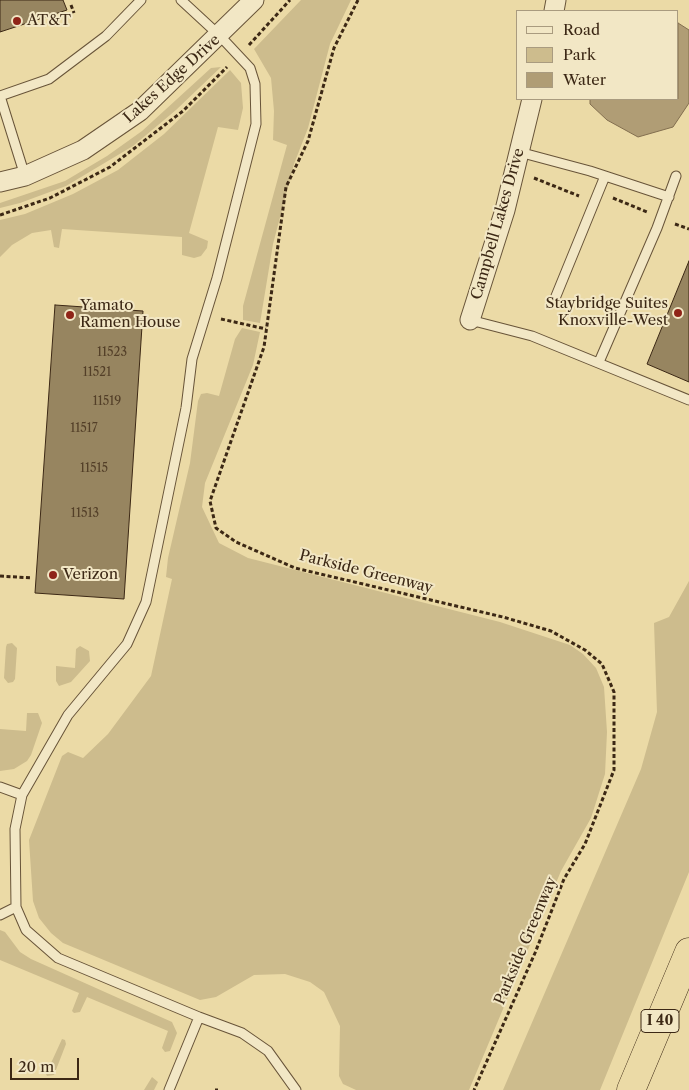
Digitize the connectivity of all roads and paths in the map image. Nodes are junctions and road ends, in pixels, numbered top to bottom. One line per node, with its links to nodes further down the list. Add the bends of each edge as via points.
1 (141, 0): 8 (lane, via 106,36 49,79)
2 (181, 0): 7 (lane)
3 (254, 0): 7 (street, Lakes Edge Drive)
4 (358, 0): 19 (path, Parkside Greenway, via 334,48 308,141 286,187)
5 (71, 5): 6 (path)
6 (74, 13)
7 (220, 36): 11 (street, Lakes Edge Drive, via 140,111 83,150); 17 (lane, via 250,68 255,84 256,124)
8 (0, 96): 11 (lane)
9 (532, 100): 10 (street, Campbell Lakes Drive)
10 (519, 152): 12 (lane); 18 (street, Campbell Lakes Drive, via 505,210)
11 (25, 176): 14 (street, Lakes Edge Drive)
12 (605, 176): 15 (lane); 16 (lane)
13 (676, 176): 15 (lane)
14 (0, 182)
15 (669, 197): 20 (lane)
16 (556, 296)
17 (206, 315): 19 (path); 25 (lane, via 192,359 186,408 146,602 127,644 68,714)
18 (470, 320): 20 (lane, via 532,336)
19 (266, 329): 32 (path, Parkside Greenway, via 264,347 210,501 216,528 236,542 295,568 551,631 585,650 602,664 614,692 614,770 585,844 564,879 536,954)
20 (599, 362): 21 (lane)
21 (689, 400)
22 (0, 576): 23 (path)
23 (32, 578)
24 (0, 787): 25 (lane)
25 (22, 795): 26 (lane, via 14,829)
26 (16, 906): 27 (lane); 29 (lane, via 26,930 58,958)
27 (0, 915)
28 (689, 952): 33 (highway, I 40)
29 (199, 1017): 30 (lane); 31 (lane, via 242,1033 268,1051)
30 (169, 1090)
31 (296, 1090)
32 (474, 1090)
33 (631, 1090)

